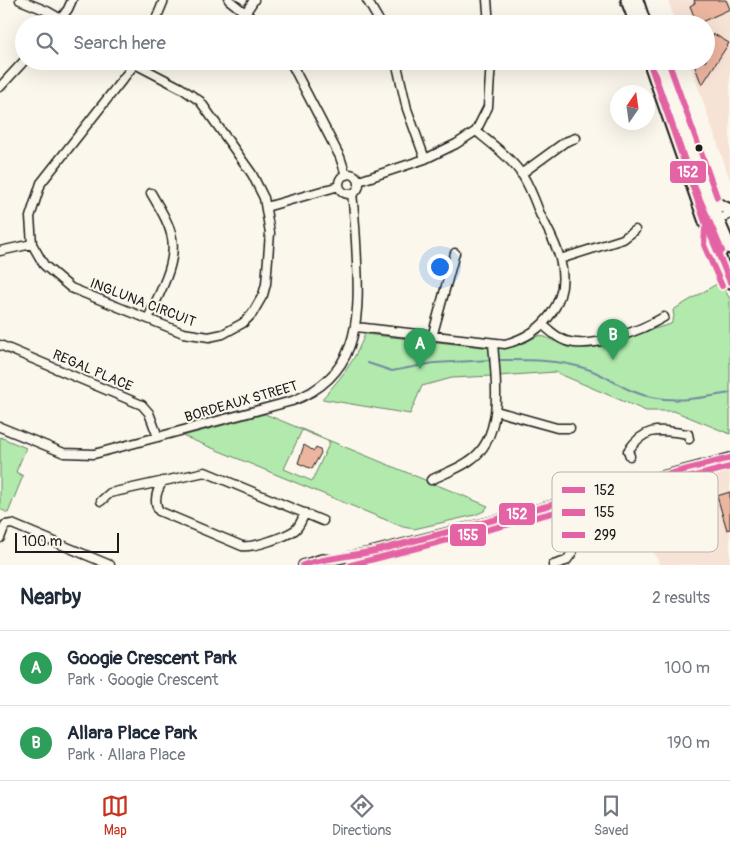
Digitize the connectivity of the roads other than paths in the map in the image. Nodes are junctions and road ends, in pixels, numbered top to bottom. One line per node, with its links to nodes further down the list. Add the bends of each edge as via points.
1 (20, 0): 11 (street)
2 (72, 0): 12 (street)
3 (164, 0): 13 (street)
4 (229, 0): 10 (street)
5 (254, 0): 10 (street)
6 (367, 0): 15 (street)
7 (487, 0): 16 (street)
8 (628, 0): 17 (main road)
9 (636, 0): 18 (main road)
10 (246, 12): 14 (street)
11 (52, 15)
12 (63, 15)
13 (158, 15)
14 (249, 15)
15 (376, 15)
16 (488, 15)
17 (633, 15)
18 (642, 15)
19 (16, 70): 27 (street)
20 (130, 70): 43 (street, INGLUNA CIRCUIT, via 41,183 30,217)
21 (148, 70): 38 (street, INGLUNA CIRCUIT, via 191,94 210,112 252,174)
22 (295, 70): 32 (street, via 340,157)
23 (398, 70): 30 (street, via 407,109)
24 (490, 70): 28 (street, via 488,106)
25 (652, 70): 42 (main road)
26 (662, 70): 37 (main road)
27 (0, 87)
28 (476, 131): 30 (street); 31 (street, via 503,153)
29 (576, 138): 31 (street, via 565,142)
30 (425, 158): 33 (street)
31 (521, 174): 47 (street)
32 (346, 175): 33 (street, via 355,176); 34 (street, via 341,178)
33 (359, 181): 36 (street, via 358,190)
34 (339, 186): 36 (street, via 346,194); 38 (street)
35 (151, 193): 50 (street, via 168,225 173,251)
36 (352, 194): 52 (street, BORDEAUX STREET, via 359,297)
37 (709, 200): 39 (main road); 40 (main road)
38 (266, 207): 50 (street, INGLUNA CIRCUIT, via 270,233 266,284 259,304 243,323 223,334 209,337 188,334)
39 (730, 212): 40 (street)
40 (717, 220): 42 (street); 44 (main road)
41 (635, 230): 47 (street, via 623,240)
42 (712, 242): 48 (main road)
43 (32, 244): 45 (street); 50 (street, INGLUNA CIRCUIT, via 44,265 71,288)
44 (730, 248)
45 (0, 251)
46 (455, 253): 53 (street)
47 (560, 259): 51 (street, via 560,294)
48 (730, 282)
49 (664, 317): 51 (street, via 650,325 590,344 566,341)
50 (148, 319)
51 (543, 325): 54 (street, via 516,341)
52 (356, 327): 53 (street); 59 (street, BORDEAUX STREET, via 352,344 339,368 308,395)
53 (432, 337): 54 (street)
54 (493, 344): 56 (street)
55 (0, 345): 59 (street, REGAL PLACE, via 142,405 149,413)
56 (496, 411): 58 (street, via 557,428); 64 (street, via 489,434 476,456)
57 (0, 427): 59 (street, BORDEAUX STREET, via 64,453 78,455 94,454)
58 (570, 428)
59 (158, 437)
60 (689, 439): 61 (street, via 688,434 660,430 642,435 628,451)
61 (630, 456)
62 (730, 458): 63 (street)
63 (678, 472)
64 (431, 480)
65 (163, 481): 66 (street, via 110,493); 68 (street, via 205,472); 68 (street, via 155,505 160,511 242,546 252,547 294,530)
66 (100, 501)
67 (552, 505): 74 (street)
68 (305, 513): 70 (street)
69 (0, 517): 71 (street)
70 (323, 521)
71 (5, 525): 72 (street); 75 (street, via 19,526)
72 (0, 538)
73 (572, 552): 78 (street, via 566,561)
74 (333, 560): 76 (street, via 322,559); 77 (street)
75 (110, 565)
76 (303, 565)
77 (324, 565)
78 (553, 565)

